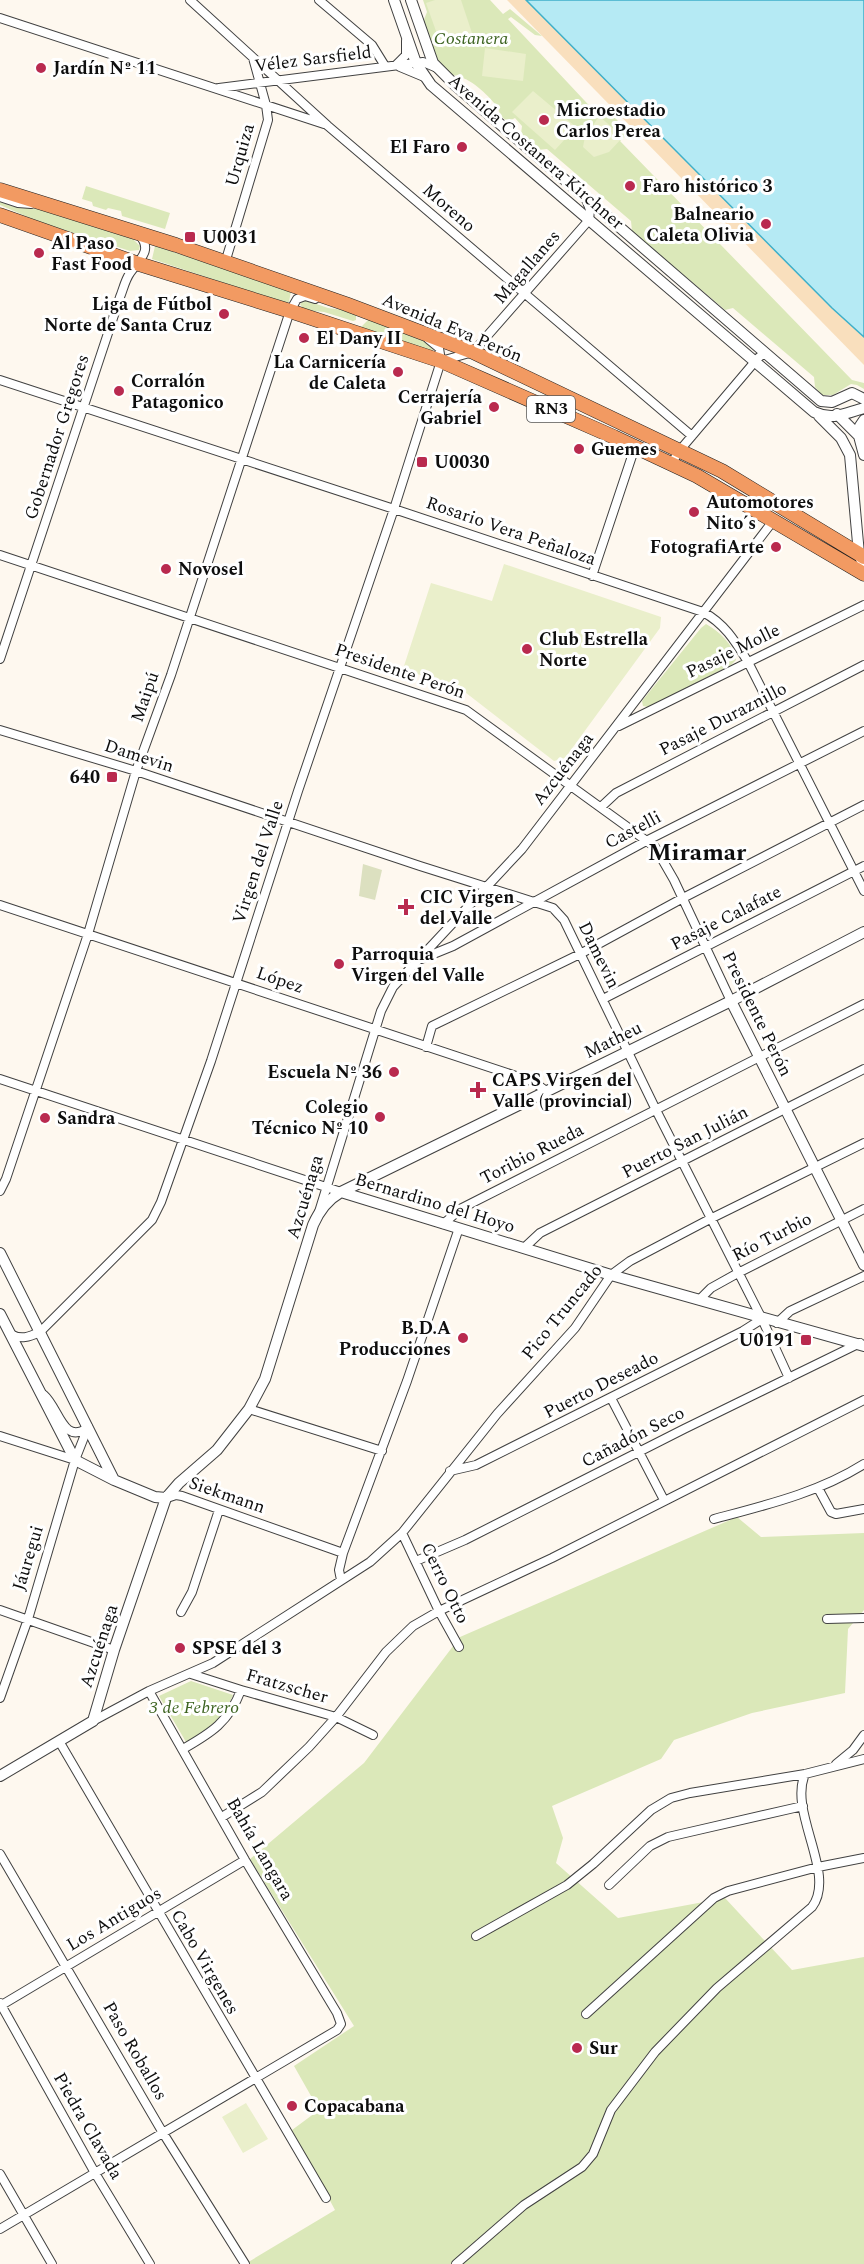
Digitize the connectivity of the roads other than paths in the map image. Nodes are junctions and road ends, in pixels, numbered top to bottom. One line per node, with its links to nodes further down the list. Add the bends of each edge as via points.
1 (190, 0): 6 (street, Moreno)
2 (206, 0): 6 (street)
3 (320, 0): 13 (street, via 372,45)
4 (394, 0): 8 (street, Avenida Costanera Kirchner)
5 (411, 0): 9 (street, Avenida Costanera Kirchner)
6 (199, 8): 10 (street, Moreno)
7 (0, 18): 18 (street, Vélez Sarsfield)
8 (405, 32): 11 (street, Avenida Costanera Kirchner); 12 (street, via 406,56)
9 (424, 37): 11 (street, via 424,51); 14 (street, Avenida Costanera Kirchner)
10 (252, 56): 16 (street, Moreno); 17 (street, Urquiza)
11 (416, 63): 12 (street, Vélez Sarsfield); 14 (street, via 429,63); 15 (street, Avenida Costanera Kirchner)
12 (396, 65): 13 (street, Vélez Sarsfield); 15 (street)
13 (385, 66): 16 (street, Vélez Sarsfield)
14 (437, 69): 21 (street, Avenida Costanera Kirchner)
15 (424, 77): 22 (street, Avenida Costanera Kirchner)
16 (277, 80): 17 (street, Vélez Sarsfield); 20 (street, Moreno)
17 (260, 82): 18 (street, Vélez Sarsfield); 19 (street, Urquiza)
18 (215, 89): 19 (street, Vélez Sarsfield)
19 (267, 105): 20 (street, Vélez Sarsfield); 30 (street, Urquiza, via 266,130)
20 (328, 126): 32 (street, Moreno)
21 (508, 132): 22 (street); 25 (street, Avenida Costanera Kirchner)
22 (499, 143): 28 (street, Avenida Costanera Kirchner)
23 (0, 190): 26 (highway, Avenida Eva Perón / RN3)
24 (0, 197): 26 (street, via 18,203)
25 (586, 199): 28 (street); 39 (street, Avenida Costanera Kirchner)
26 (43, 203): 29 (highway, Avenida Eva Perón / RN3)
27 (0, 215): 31 (highway, Avenida Eva Perón / RN3)
28 (590, 220): 32 (street, Magallanes); 41 (street, Avenida Costanera Kirchner)
29 (135, 232): 30 (highway, Avenida Eva Perón / RN3); 31 (street, Gobernador Gregores, via 146,245)
30 (225, 263): 33 (highway, Avenida Eva Perón / RN3)
31 (139, 264): 35 (highway, Avenida Eva Perón / RN3); 45 (street, Gobernador Gregores, via 129,274 120,297)
32 (525, 295): 38 (street, Magallanes); 50 (street, Moreno)
33 (346, 304): 34 (highway, Avenida Eva Perón / RN3); 35 (street, via 334,307 305,296 297,298)
34 (360, 309): 36 (highway, via 362,316 356,325 322,315); 37 (highway, Avenida Eva Perón / RN3)
35 (290, 311): 36 (highway, Avenida Eva Perón / RN3); 55 (street, Maipú)
36 (310, 318): 40 (highway, Avenida Eva Perón / RN3)
37 (396, 322): 38 (highway, Avenida Eva Perón / RN3); 40 (street, via 440,348)
38 (473, 352): 40 (street); 53 (highway, Avenida Eva Perón / RN3)
39 (769, 356): 41 (street, via 761,355); 44 (street, Avenida Costanera Kirchner)
40 (441, 362): 52 (highway, Avenida Eva Perón / RN3); 57 (street, Virgen del Valle)
41 (755, 362): 47 (street, Avenida Costanera Kirchner); 50 (street)
42 (0, 380): 45 (street, Rosario Vera Peñaloza)
43 (864, 399): 44 (street, via 852,393 832,402)
44 (820, 401): 48 (street, Avenida Costanera Kirchner)
45 (84, 408): 55 (street, Rosario Vera Peñaloza); 61 (street, Gobernador Gregores)
46 (864, 408): 48 (street)
47 (814, 412): 48 (street, Avenida Costanera Kirchner, via 824,417); 60 (street, via 841,438 850,455)
48 (840, 417): 51 (street, Avenida Costanera Kirchner)
49 (864, 420): 51 (street)
50 (692, 436): 53 (street)
51 (859, 436): 54 (street)
52 (635, 447): 56 (highway, Avenida Eva Perón / RN3); 62 (street)
53 (680, 450): 56 (street); 60 (highway, Avenida Eva Perón / RN3, via 722,471)
54 (864, 455)
55 (242, 459): 57 (street, Rosario Vera Peñaloza); 65 (street, Maipú)
56 (671, 464): 58 (highway, Avenida Eva Perón / RN3)
57 (394, 509): 62 (street, Rosario Vera Peñaloza); 69 (street, Virgen del Valle)
58 (773, 521): 60 (highway, Avenida Eva Perón / RN3, via 820,548 833,549); 64 (street, Azcuénaga)
59 (0, 555): 61 (street, Presidente Perón)
60 (863, 564)
61 (32, 566): 65 (street, Presidente Perón); 66 (street, Gobernador Gregores)
62 (592, 576): 64 (street, Rosario Vera Peñaloza)
63 (864, 606): 67 (street, Pasaje Molle)
64 (703, 612): 67 (street, Rosario Vera Peñaloza, via 725,628); 71 (street, Azcuénaga)
65 (189, 616): 69 (street, Presidente Perón); 75 (street, Maipú)
66 (0, 658)
67 (748, 662): 70 (street, Rosario Vera Peñaloza); 71 (street, Pasaje Molle)
68 (864, 665): 70 (street, Pasaje Duraznillo)
69 (340, 668): 76 (street, Presidente Perón, via 466,710); 80 (street, Virgen del Valle)
70 (773, 711): 74 (street, Rosario Vera Peñaloza); 78 (street, Pasaje Duraznillo, via 616,793)
71 (616, 727): 76 (street, Azcuénaga)
72 (0, 730): 75 (street, Damevin)
73 (864, 731): 74 (street, Castelli)
74 (800, 763): 79 (street, Rosario Vera Peñaloza); 81 (street, Castelli)
75 (136, 771): 80 (street, Damevin); 90 (street, Maipú)
76 (572, 786): 78 (street, Presidente Perón); 84 (street, Azcuénaga)
77 (864, 805): 79 (street)
78 (601, 807): 81 (street, Presidente Perón)
79 (830, 822): 83 (street, Rosario Vera Peñaloza); 86 (street)
80 (288, 823): 84 (street, Damevin); 94 (street, Virgen del Valle)
81 (648, 840): 86 (street, Presidente Perón); 87 (street, Castelli)
82 (864, 866): 83 (street, Pasaje Calafate)
83 (854, 870): 85 (street, Rosario Vera Peñaloza); 91 (street, Pasaje Calafate)
84 (488, 888): 87 (street, Damevin); 93 (street, Azcuénaga)
85 (864, 891)
86 (683, 898): 91 (street, Presidente Perón); 92 (street)
87 (534, 901): 92 (street, Damevin, via 558,913); 93 (street, Castelli, via 453,946)
88 (0, 904): 90 (street, López)
89 (864, 932): 96 (street, Matheu)
90 (87, 934): 94 (street, López); 104 (street, Maipú)
91 (706, 947): 95 (street, Pasaje Calafate); 96 (street, Presidente Perón)
92 (580, 954): 95 (street, Damevin); 99 (street, via 432,1026)
93 (418, 960): 98 (street, Azcuénaga, via 393,987)
94 (236, 982): 98 (street, López); 108 (street, Virgen del Valle)
95 (603, 999): 100 (street, Damevin)
96 (731, 1001): 100 (street, Matheu); 101 (street, Presidente Perón)
97 (864, 1004): 101 (street, Toribio Rueda)
98 (375, 1030): 99 (street, López); 112 (street, Azcuénaga)
99 (426, 1047): 105 (street, López, via 534,1082)
100 (628, 1052): 105 (street, Matheu); 106 (street, Damevin)
101 (759, 1058): 106 (street, Toribio Rueda); 107 (street, Presidente Perón)
102 (864, 1069): 107 (street, Puerto San Julián)
103 (0, 1079): 104 (street, Bernardino del Hoyo)
104 (34, 1090): 108 (street, Bernardino del Hoyo); 113 (street, Maipú)
105 (546, 1091): 114 (street, Matheu)
106 (656, 1110): 110 (street, Damevin); 119 (street, Toribio Rueda, via 462,1208)
107 (785, 1110): 110 (street, Puerto San Julián); 111 (street, Presidente Perón)
108 (183, 1140): 112 (street, Bernardino del Hoyo); 131 (street, Virgen del Valle, via 152,1220)
109 (864, 1143): 111 (street, Pico Truncado)
110 (682, 1162): 117 (street, Damevin); 121 (street, Puerto San Julián, via 540,1233)
111 (815, 1168): 117 (street, Pico Truncado); 118 (street, Presidente Perón)
112 (325, 1187): 114 (street, Bernardino del Hoyo); 116 (street, Azcuénaga)
113 (0, 1191)
114 (341, 1192): 116 (street, Matheu); 119 (street, Bernardino del Hoyo)
115 (864, 1209): 118 (street, Río Turbio)
116 (318, 1215): 138 (street, Azcuénaga, via 265,1379)
117 (710, 1219): 124 (street, Damevin); 125 (street, Pico Truncado)
118 (842, 1220): 123 (street, Presidente Perón); 124 (street, Río Turbio)
119 (443, 1224): 120 (street, Bernardino del Hoyo)
120 (459, 1228): 121 (street, Bernardino del Hoyo); 141 (street)
121 (525, 1247): 125 (street, Bernardino del Hoyo)
122 (1, 1257): 131 (street)
123 (864, 1265)
124 (738, 1273): 127 (street, Río Turbio, via 711,1288); 129 (street, Damevin)
125 (610, 1275): 127 (street, Bernardino del Hoyo); 145 (street, Pico Truncado, via 575,1328)
126 (864, 1275): 130 (street, via 790,1311)
127 (699, 1300): 129 (street, Bernardino del Hoyo)
128 (0, 1314): 132 (street)
129 (762, 1319): 130 (street, Bernardino del Hoyo); 134 (street, Damevin); 136 (street, Puerto Deseado)
130 (777, 1323): 133 (street, Bernardino del Hoyo)
131 (40, 1332): 132 (street, via 24,1338); 139 (street)
132 (10, 1334): 135 (street)
133 (862, 1344): 134 (street, Cañadón Seco)
134 (789, 1378): 142 (street, Cañadón Seco)
135 (37, 1388): 139 (street, via 53,1404 69,1431 81,1432); 143 (street)
136 (611, 1398): 142 (street); 145 (street, Puerto Deseado, via 476,1465)
137 (864, 1400): 149 (street)
138 (249, 1409): 141 (street); 148 (street, Azcuénaga, via 217,1450)
139 (88, 1427): 143 (street, Jáuregui); 146 (street)
140 (0, 1436): 143 (street, Siekmann)
141 (382, 1451): 154 (street)
142 (639, 1452): 149 (street); 155 (street, Cañadón Seco)
143 (75, 1460): 146 (street, Siekmann); 161 (street, Jáuregui)
144 (863, 1467): 147 (street)
145 (450, 1471): 153 (street, Pico Truncado)
146 (114, 1480): 148 (street, Siekmann)
147 (818, 1488): 150 (street, via 831,1512); 152 (street)
148 (166, 1498): 151 (street, Siekmann, via 182,1496); 164 (street, Azcuénaga)
149 (664, 1500): 158 (street)
150 (864, 1509)
151 (219, 1510): 154 (street, Siekmann); 159 (street, via 192,1592)
152 (714, 1519)
153 (402, 1533): 155 (street, Cerro Otto); 156 (street, Pico Truncado, via 370,1562)
154 (343, 1553): 156 (street)
155 (416, 1561): 158 (street, Cerro Otto)
156 (341, 1580): 165 (street, Pico Truncado, via 229,1654)
157 (0, 1610): 161 (street)
158 (438, 1611): 163 (street, Cerro Otto); 169 (street, via 398,1639)
159 (181, 1612)
160 (864, 1618): 162 (street)
161 (28, 1619): 164 (street); 168 (street, Jáuregui)
162 (827, 1619)
163 (459, 1647)
164 (114, 1650): 170 (street, Azcuénaga)
165 (191, 1674): 166 (street, Fratzscher); 167 (street, Pico Truncado)
166 (241, 1690): 169 (street, Fratzscher); 174 (street, via 222,1723)
167 (149, 1692): 170 (street, Pico Truncado); 174 (street, Bahía Langara)
168 (0, 1698)
169 (336, 1717): 171 (street, Fratzscher); 180 (street, via 276,1780)
170 (93, 1721): 173 (street)
171 (373, 1735)
172 (864, 1735): 176 (street)
173 (59, 1741): 178 (street); 186 (street, Cabo Virgenes)
174 (183, 1749): 180 (street, Bahía Langara)
175 (864, 1759): 176 (street)
176 (836, 1765): 177 (street)
177 (805, 1774): 179 (street, via 801,1782); 187 (street, via 671,1798 651,1810 567,1885)
178 (0, 1776)
179 (802, 1806): 184 (street); 185 (street, via 669,1837 650,1846)
180 (222, 1817): 183 (street, Bahía Langara)
181 (0, 1854): 188 (street, Paso Roballos)
182 (864, 1858): 184 (street)
183 (245, 1860): 186 (street, Los Antiguos); 191 (street, Bahía Langara, via 341,2024 337,2031)
184 (818, 1867): 190 (street, via 714,1898); 201 (street, via 819,1896 812,1906 717,1988 655,2052 611,2110 589,2160 524,2205)
185 (609, 1885)
186 (158, 1912): 188 (street, Los Antiguos); 191 (street, Cabo Virgenes)
187 (476, 1935)
188 (66, 1967): 189 (street, Los Antiguos); 192 (street, Paso Roballos)
189 (0, 2005): 193 (street, Piedra Clavada)
190 (586, 2014)
191 (255, 2080): 192 (street); 195 (street, Cabo Virgenes)
192 (164, 2133): 193 (street); 200 (street, Paso Roballos)
193 (95, 2173): 196 (street); 199 (street, Piedra Clavada)
194 (0, 2175): 196 (street)
195 (326, 2198)
196 (23, 2215): 197 (street); 198 (street)
197 (0, 2229)
198 (52, 2264)
199 (150, 2264)
200 (245, 2264)
201 (456, 2264)

